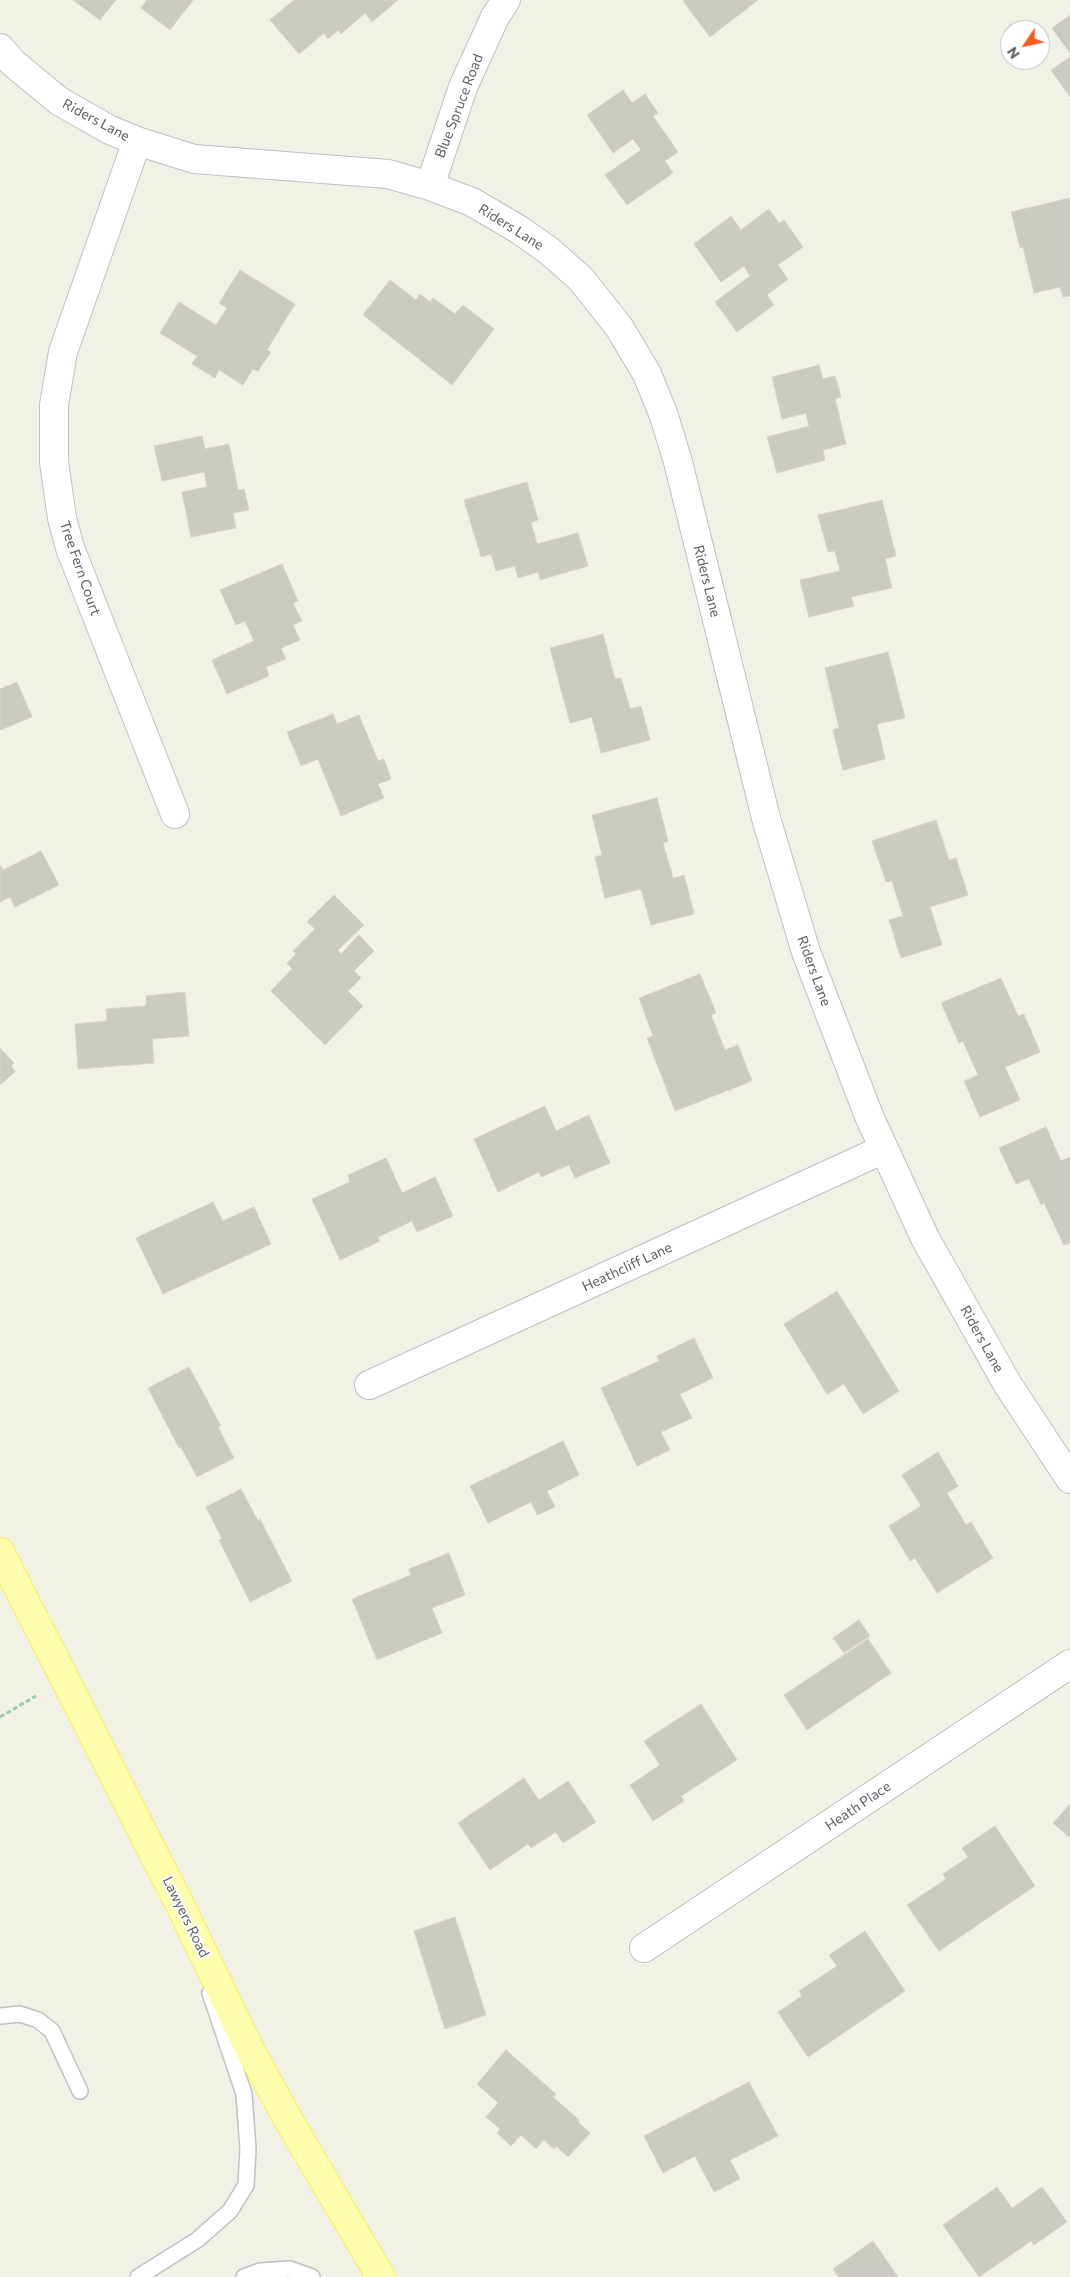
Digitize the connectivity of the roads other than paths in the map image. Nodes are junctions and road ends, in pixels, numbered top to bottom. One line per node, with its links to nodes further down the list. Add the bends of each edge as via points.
1 (506, 0): 4 (street, Blue Spruce Road, via 463,87)
2 (0, 48): 3 (street, Riders Lane, via 13,63 59,100 110,130)
3 (137, 141): 4 (street, Riders Lane, via 194,159 388,174); 5 (street, Tree Fern Court, via 63,352 54,405 54,462 70,548)
4 (430, 186): 6 (street, Riders Lane, via 472,202 548,250 581,279 614,320 647,374 678,462 766,818 806,952)
5 (176, 814)
6 (884, 1149): 7 (street, Heathcliff Lane); 8 (street, Riders Lane, via 925,1238 993,1359)
7 (369, 1385)
8 (1070, 1479)
9 (0, 1552): 11 (main road, Lawyers Road)
10 (1070, 1664): 12 (street, Heath Place)
11 (181, 1907): 15 (lane, via 244,2094 248,2149 246,2185 230,2211 197,2240); 18 (main road, Lawyers Road, via 252,2054)
12 (644, 1948)
13 (0, 2016): 14 (lane, via 20,2014 38,2020 52,2032)
14 (80, 2091)
15 (138, 2277)
16 (244, 2277): 17 (lane, via 260,2270 290,2269)
17 (312, 2277)
18 (381, 2277)

